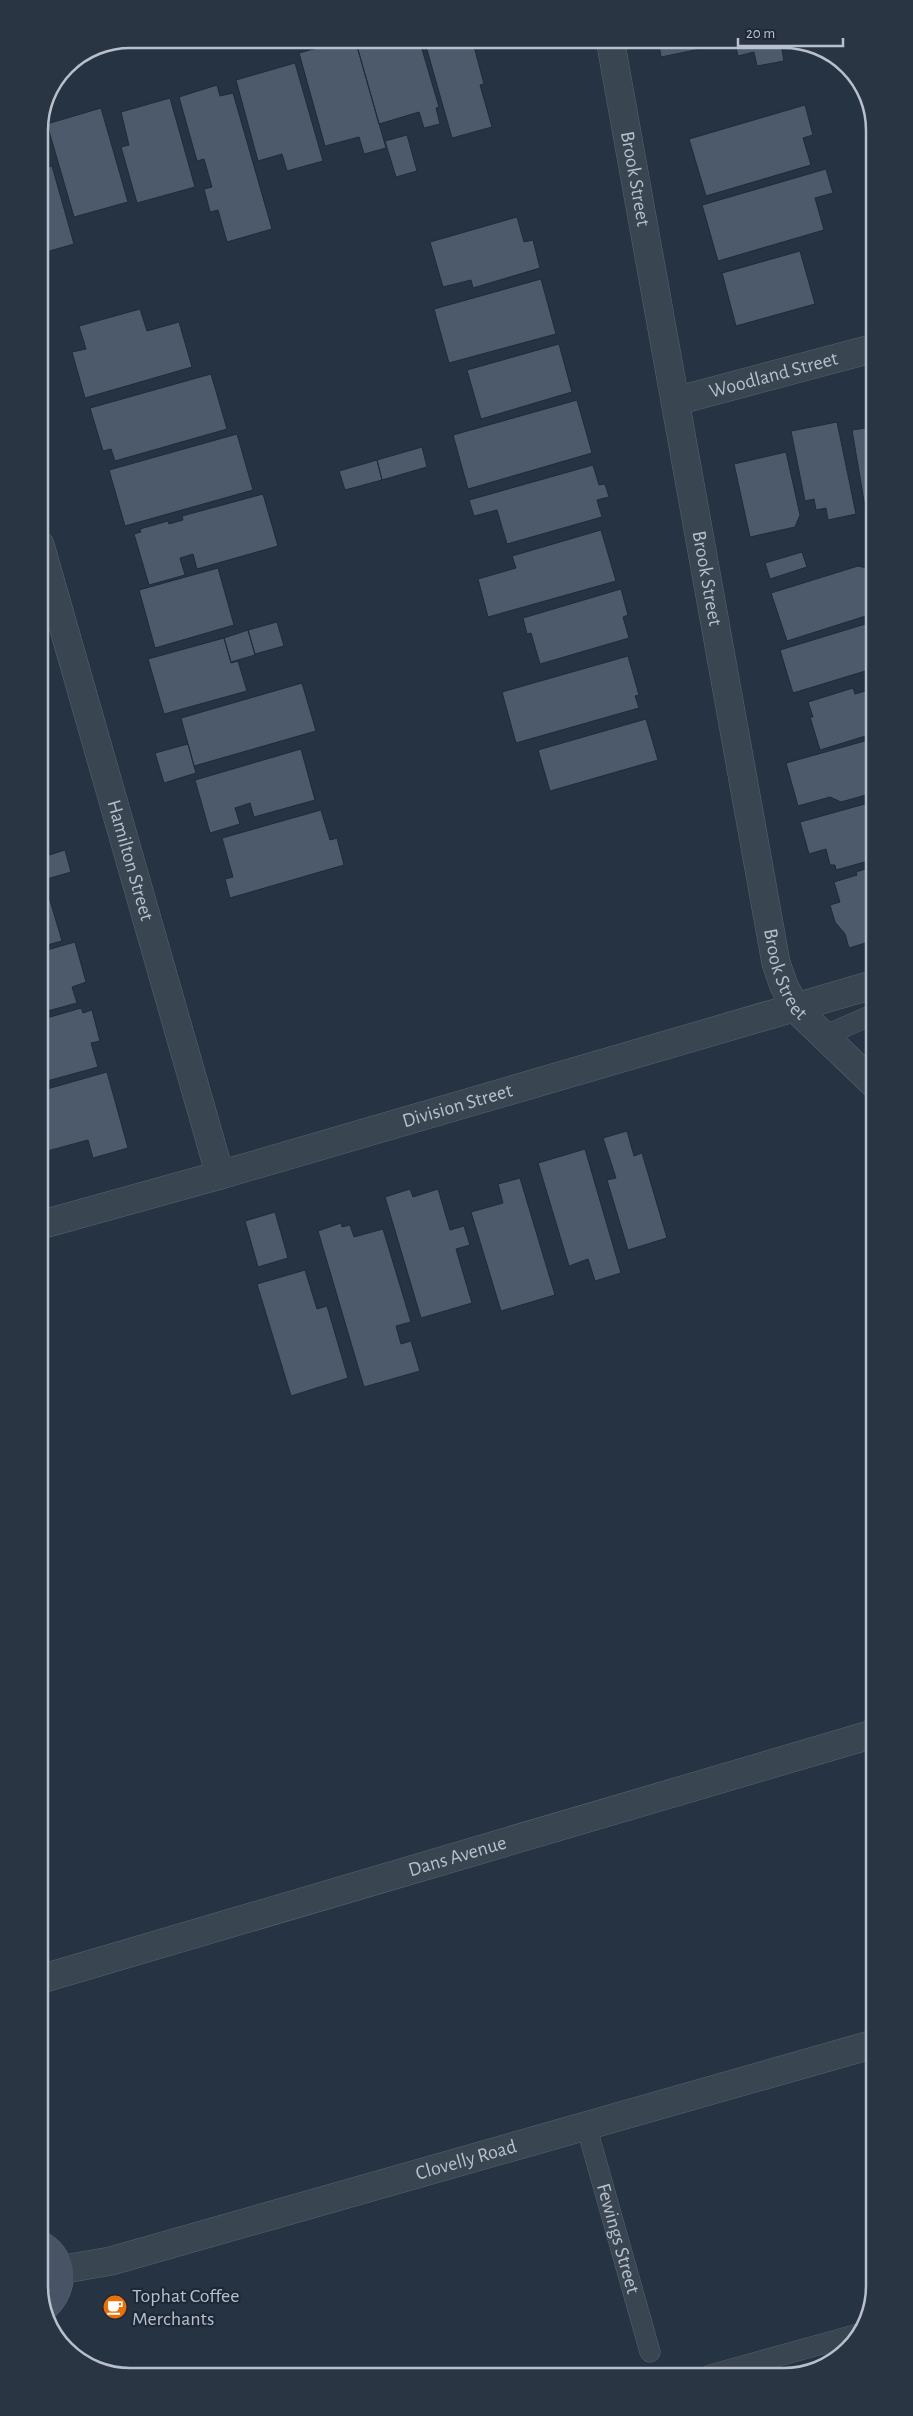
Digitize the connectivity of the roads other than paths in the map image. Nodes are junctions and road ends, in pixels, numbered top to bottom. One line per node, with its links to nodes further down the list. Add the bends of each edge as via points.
1 (612, 48): 3 (street, Brook Street)
2 (866, 351): 3 (street, Woodland Street)
3 (676, 401): 6 (street, Brook Street, via 776,964)
4 (48, 573): 10 (street, Hamilton Street)
5 (866, 987): 6 (street, Division Street)
6 (796, 1009): 8 (street, Brook Street); 10 (street, Division Street)
7 (866, 1018): 8 (lane)
8 (824, 1036): 9 (street, Brook Street)
9 (866, 1076)
10 (220, 1175): 11 (street, Division Street)
11 (48, 1223)
12 (866, 1736): 13 (street, Dans Avenue)
13 (48, 1977)
14 (866, 2046): 15 (street, Clovelly Road)
15 (586, 2125): 17 (street, Clovelly Road, via 111,2261); 20 (lane, Fewings Street)
16 (48, 2252): 17 (main road, via 56,2259)
17 (59, 2270): 18 (main road, via 59,2283)
18 (49, 2302)
19 (848, 2337): 21 (lane)
20 (650, 2352)
21 (732, 2368)

